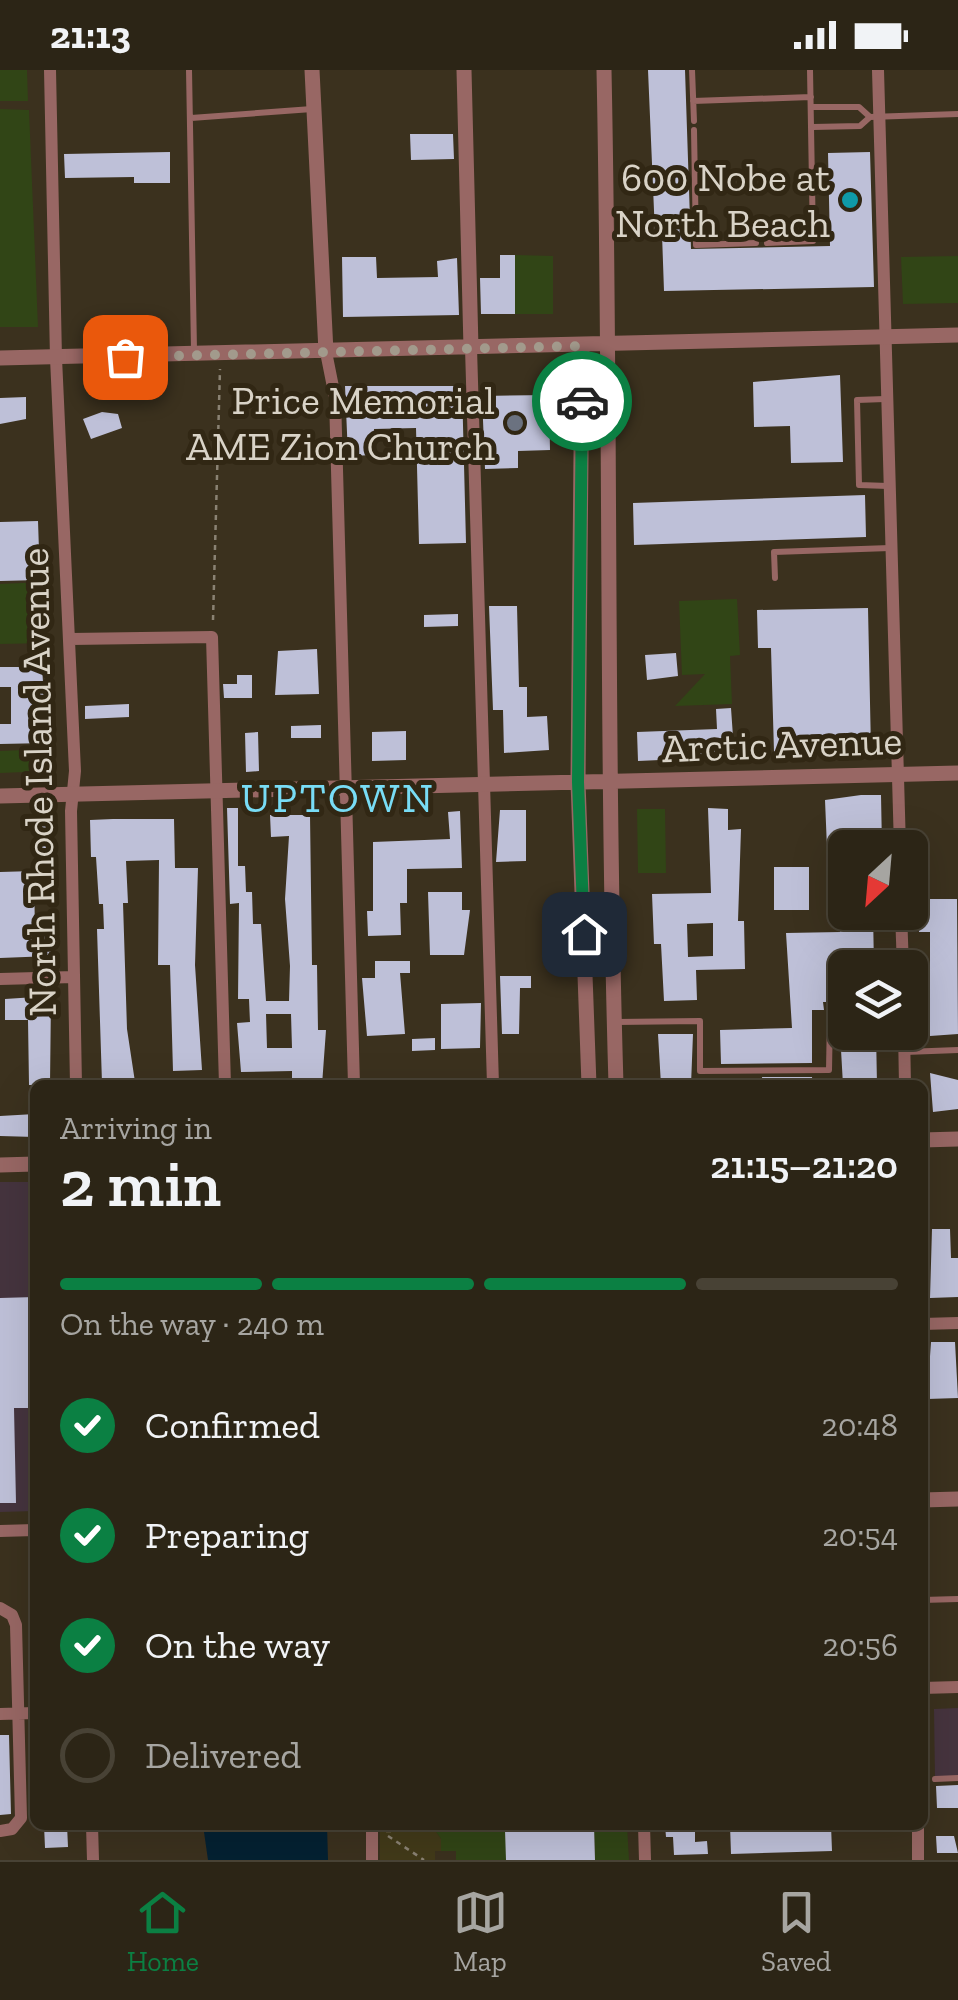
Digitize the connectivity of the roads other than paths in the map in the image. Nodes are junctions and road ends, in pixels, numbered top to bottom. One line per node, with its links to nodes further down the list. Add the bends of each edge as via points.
1 (50, 70): 27 (street, North Rhode Island Avenue)
2 (189, 70): 15 (lane)
3 (312, 70): 12 (street)
4 (464, 70): 23 (street)
5 (604, 70): 22 (street)
6 (692, 70): 10 (lane)
7 (810, 70): 9 (lane)
8 (878, 70): 14 (street)
9 (811, 98): 10 (lane); 11 (lane)
10 (694, 101): 17 (lane, via 696,245)
11 (812, 107): 14 (lane, via 859,107); 16 (lane)
12 (312, 110): 15 (lane); 24 (street)
13 (958, 114): 14 (lane)
14 (874, 117): 16 (lane, via 860,126); 20 (street)
15 (191, 118): 25 (lane)
16 (812, 127): 18 (lane, via 813,242)
17 (756, 243)
18 (767, 243)
19 (958, 335): 20 (street)
20 (886, 339): 22 (street); 28 (street)
21 (582, 346): 22 (street); 23 (street); 35 (street)
22 (610, 346): 36 (street)
23 (472, 348): 24 (street); 37 (street)
24 (326, 352): 25 (street); 38 (street, via 335,397)
25 (194, 357): 27 (street)
26 (0, 358): 27 (street)
27 (56, 358): 32 (street, North Rhode Island Avenue)
28 (887, 399): 29 (street); 29 (lane, via 857,400 859,485)
29 (890, 486): 30 (street)
30 (892, 548): 31 (lane, via 774,552); 33 (street)
31 (775, 578)
32 (72, 639): 39 (street, via 212,637); 40 (street, North Rhode Island Avenue)
33 (898, 773): 34 (street, Arctic Avenue); 36 (street, Arctic Avenue); 42 (street)
34 (958, 773)
35 (578, 782): 36 (street, Arctic Avenue); 37 (street, Arctic Avenue); 53 (street)
36 (607, 782): 45 (street)
37 (484, 786): 38 (street, Arctic Avenue); 52 (street)
38 (346, 788): 39 (street, Arctic Avenue); 51 (street)
39 (220, 790): 40 (street, Arctic Avenue); 50 (street)
40 (74, 795): 41 (street, Arctic Avenue); 43 (street, North Rhode Island Avenue)
41 (0, 796)
42 (900, 830)
43 (74, 977): 44 (street); 49 (street, North Rhode Island Avenue)
44 (0, 979)
45 (614, 1022): 46 (lane, via 700,1021 700,1072 829,1070); 54 (street)
46 (829, 1050)
47 (958, 1050): 48 (lane)
48 (905, 1052): 55 (street)
49 (76, 1080)
50 (225, 1080)
51 (354, 1080)
52 (492, 1080)
53 (589, 1080)
54 (616, 1080)
55 (905, 1080)
56 (958, 1139): 57 (street)
57 (928, 1140)
58 (30, 1164): 59 (street)
59 (0, 1165)
60 (958, 1323): 61 (street)
61 (928, 1324)
62 (958, 1498): 63 (street)
63 (928, 1500)
64 (30, 1530): 65 (street)
65 (0, 1531)
66 (928, 1600): 67 (lane)
67 (958, 1600)
68 (0, 1608): 71 (street, via 16,1626)
69 (958, 1687): 70 (street)
70 (928, 1688)
71 (28, 1713): 72 (street); 75 (street, via 21,1818)
72 (0, 1714)
73 (958, 1778): 74 (lane)
74 (936, 1779)
75 (0, 1830)
76 (92, 1830): 80 (street)
77 (372, 1830): 81 (street)
78 (644, 1830): 82 (street)
79 (918, 1830): 83 (street)
80 (93, 1860)
81 (372, 1860)
82 (645, 1860)
83 (918, 1860)

